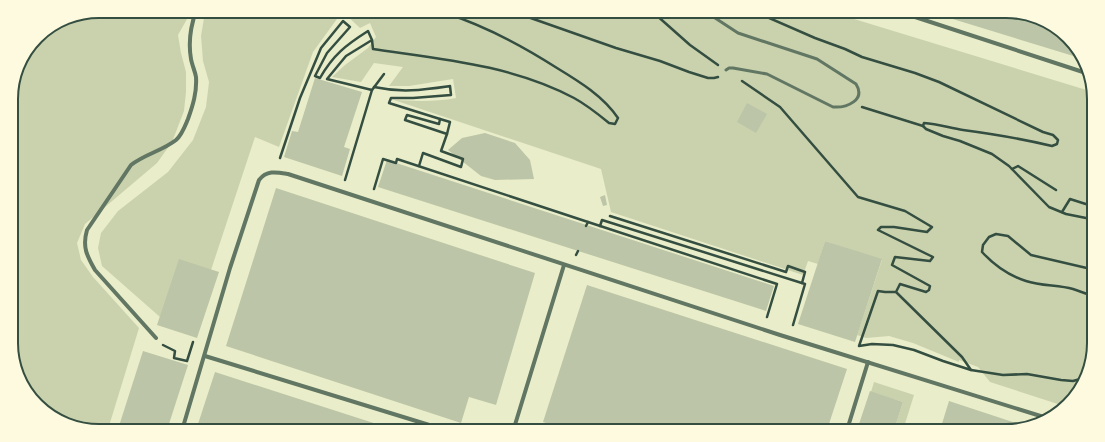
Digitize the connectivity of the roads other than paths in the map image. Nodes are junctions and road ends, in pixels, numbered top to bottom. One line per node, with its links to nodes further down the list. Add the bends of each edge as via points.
1 (194, 18): 7 (street, via 190,27 190,39 191,59 196,77 196,97 185,127 177,139 131,165 87,230 84,242 89,261 95,270)
2 (715, 18): 4 (lane, via 738,33 817,59 856,84 860,94 853,102 841,108 833,107 767,74 733,68)
3 (918, 18): 5 (street)
4 (726, 70)
5 (1082, 72)
6 (564, 265): 8 (street, via 288,174 273,172 263,175 259,180); 9 (street); 13 (street)
7 (156, 338)
8 (205, 356): 11 (street); 12 (street)
9 (868, 362): 10 (street); 14 (street)
10 (1041, 416)
11 (184, 424)
12 (427, 424)
13 (515, 424)
14 (849, 424)

